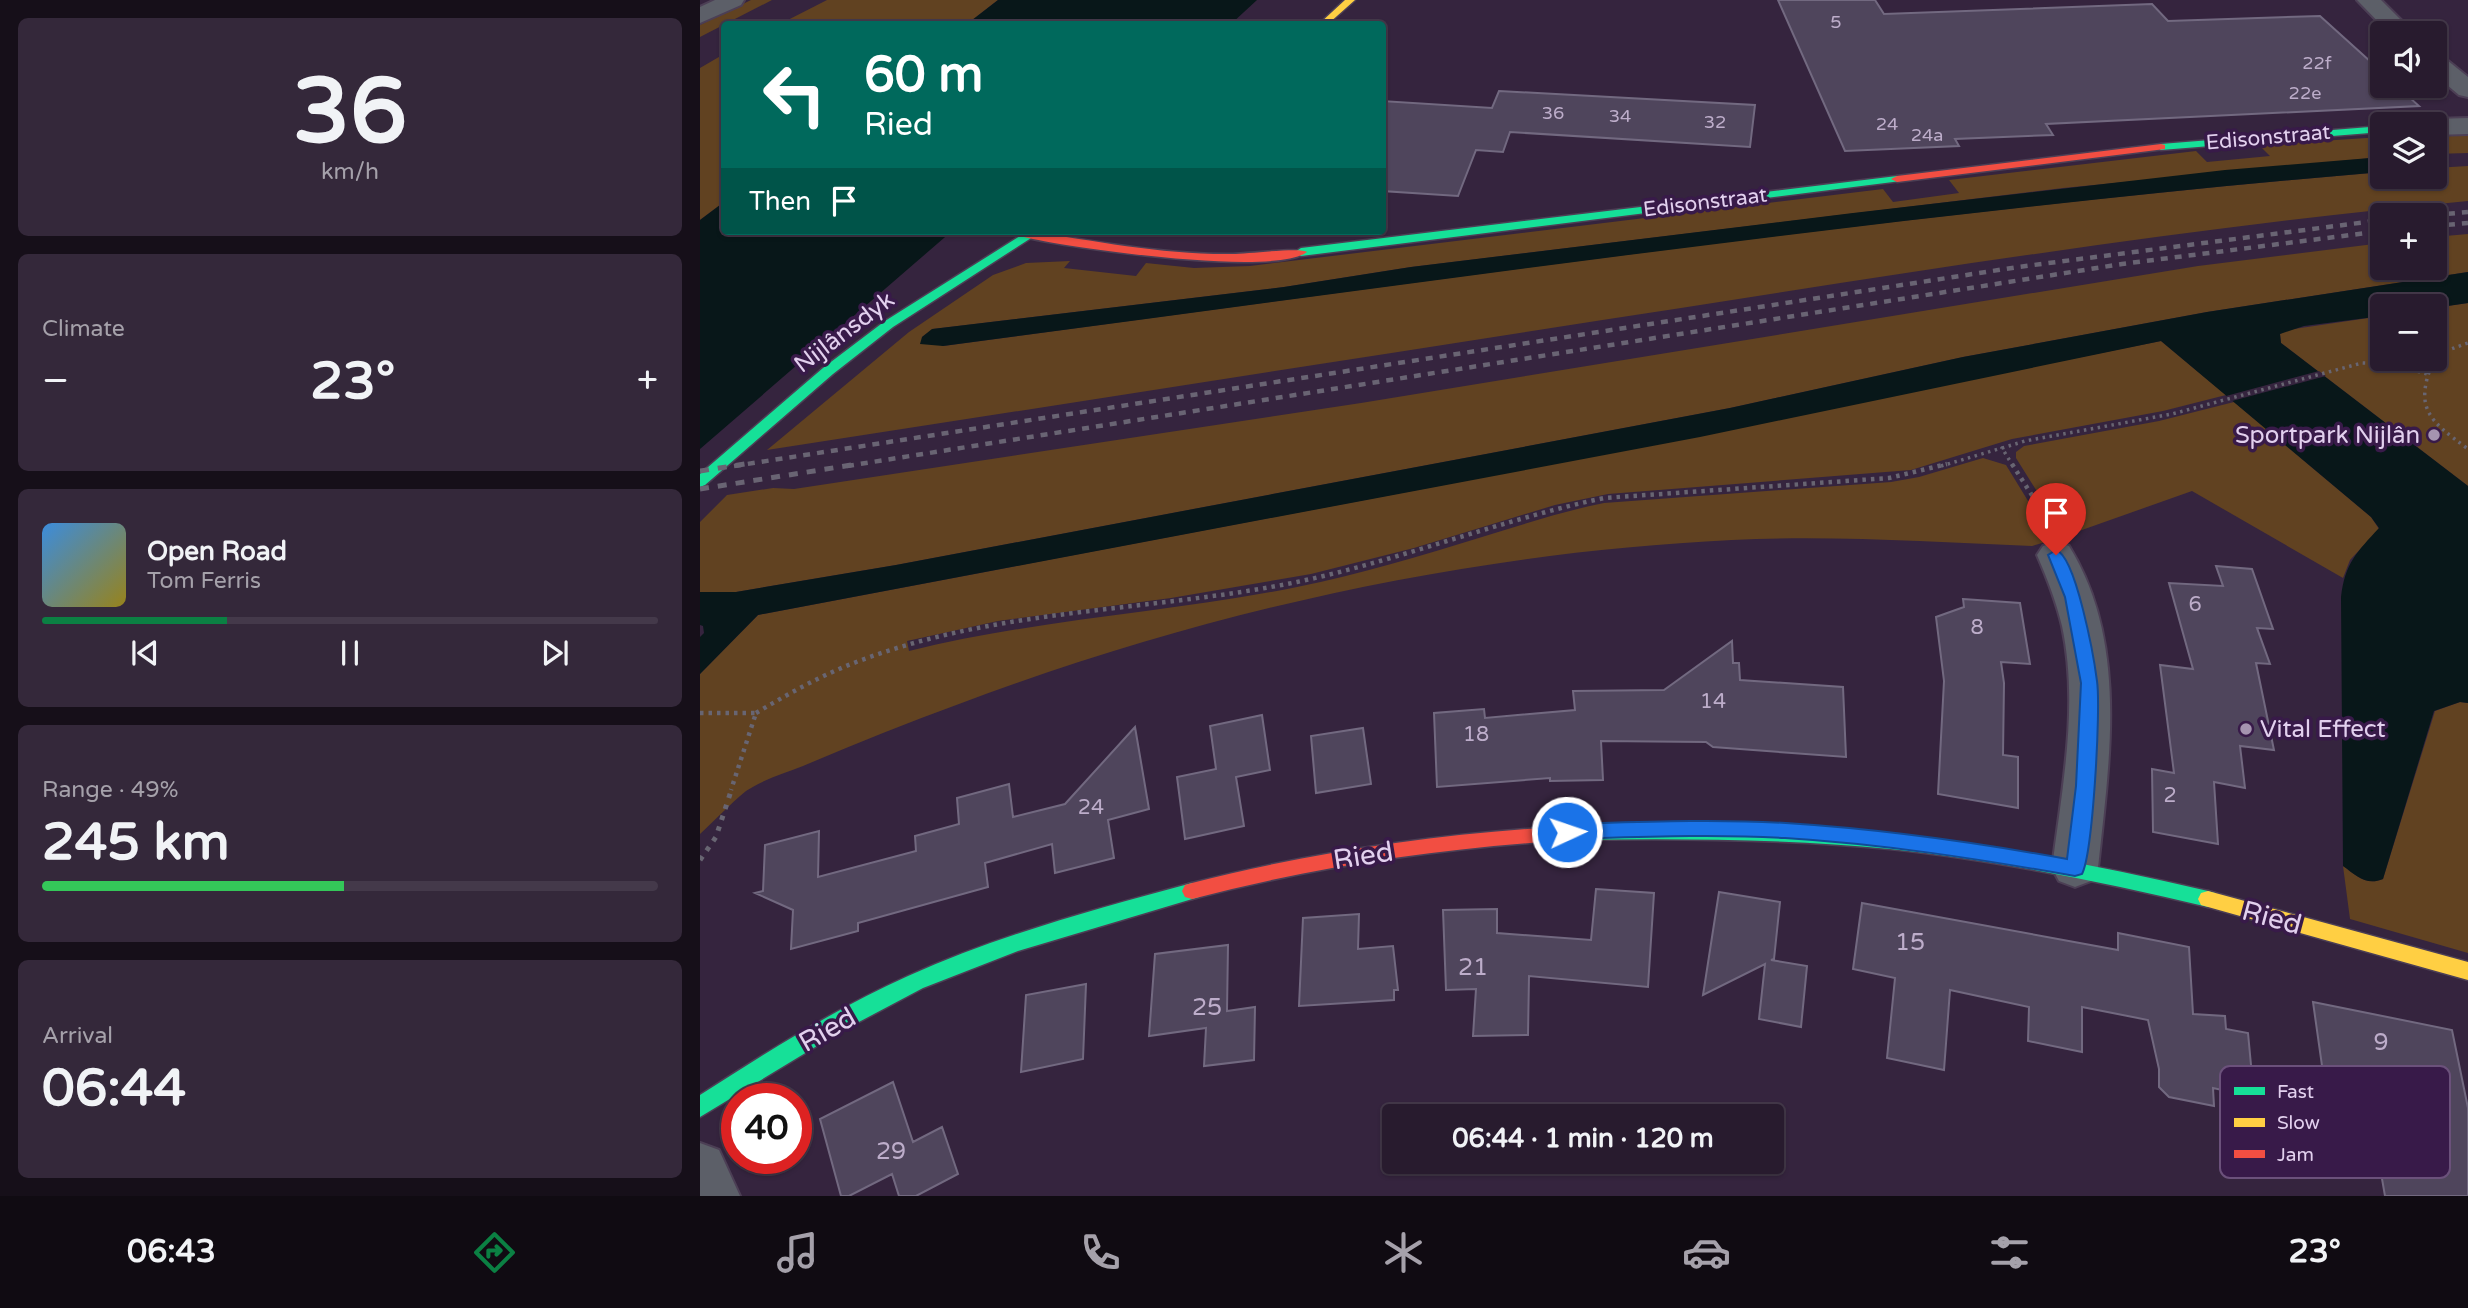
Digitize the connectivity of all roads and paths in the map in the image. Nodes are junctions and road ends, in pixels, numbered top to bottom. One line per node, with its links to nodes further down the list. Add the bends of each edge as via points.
1 (733, 0): 4 (street)
2 (1350, 0): 5 (street)
3 (2368, 0): 6 (street)
4 (700, 16)
5 (1327, 21)
6 (2390, 21)
7 (2447, 72): 8 (street)
8 (2468, 90)
9 (2468, 126): 10 (street)
10 (2447, 127)
11 (2370, 131): 13 (street, Edisonstraat, via 2081,156 1264,257 1194,258)
12 (1029, 235): 20 (street, Nijlânsdyk, via 889,324)
13 (1045, 235)
14 (2468, 343): 15 (path)
15 (2447, 350)
16 (2428, 371): 17 (path)
17 (2427, 374): 18 (path, via 2371,362 2172,414); 19 (path, via 2421,393 2423,410)
18 (2001, 448): 21 (path, via 2058,537); 23 (path, via 1889,478 1604,498 1357,568 1273,586 1163,605 1071,614 925,642 846,665)
19 (2468, 449)
20 (700, 482)
21 (2056, 555): 25 (street, via 2073,597 2089,683 2085,786)
22 (700, 713): 23 (path)
23 (756, 713): 24 (path, via 716,837)
24 (700, 860)
25 (2075, 868): 26 (street, Ried); 27 (street, Ried, via 1890,840 1685,828 1496,837 1284,868 1168,895 950,968 836,1022)
26 (2468, 971)
27 (700, 1107)
28 (700, 1169): 29 (street)
29 (713, 1196)

